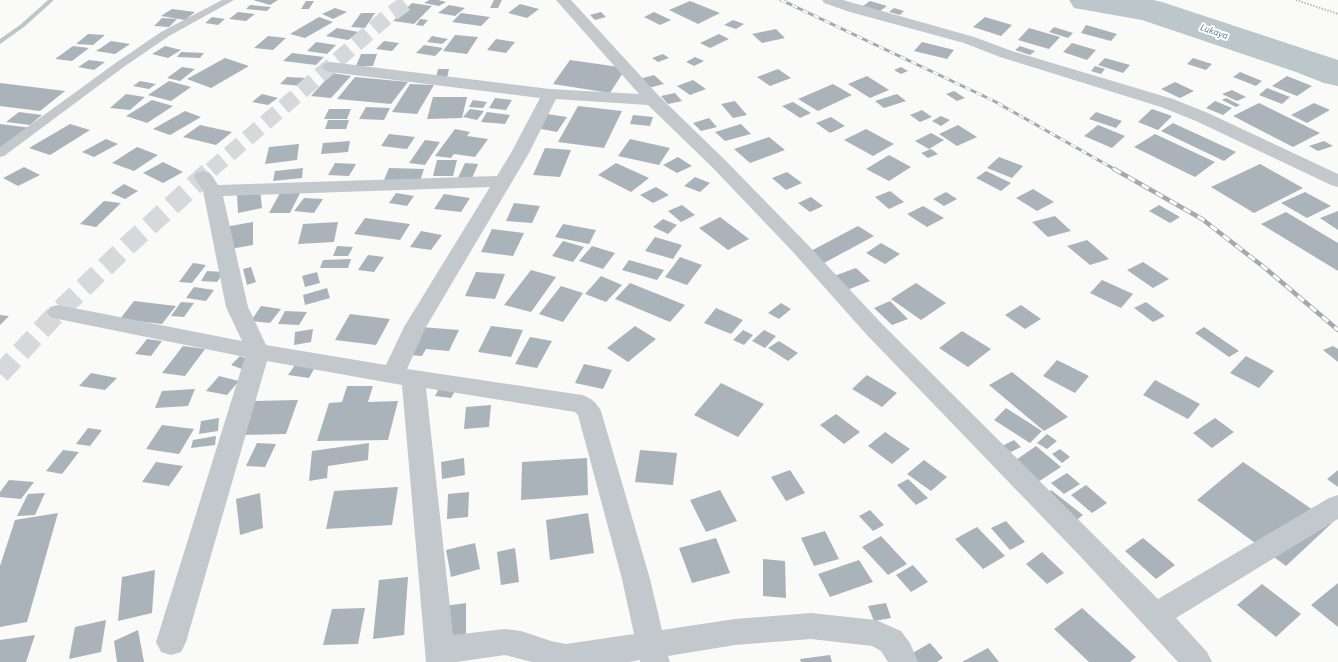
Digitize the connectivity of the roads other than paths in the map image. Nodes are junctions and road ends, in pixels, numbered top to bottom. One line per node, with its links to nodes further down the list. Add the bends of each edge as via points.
1 (229, 0): 7 (lane, via 165,34)
2 (563, 0): 6 (street)
3 (829, 0): 9 (street, via 855,10 969,40 1006,54 1167,103)
4 (330, 67): 5 (street)
5 (550, 94): 6 (street); 8 (street)
6 (653, 100): 14 (street, via 719,164 874,329)
7 (0, 153)
8 (503, 181): 11 (street, via 208,184 237,307); 12 (street, via 414,326)
9 (1338, 181)
10 (58, 312): 11 (street)
11 (258, 352): 12 (street); 15 (street)
12 (403, 376): 16 (street, via 570,401 582,404 589,411 636,579); 17 (street)
13 (1338, 506): 14 (street)
14 (1156, 616): 19 (street)
15 (171, 642)
16 (653, 654): 17 (street, via 566,658 515,642 506,642); 18 (street, via 735,632 821,626 876,633 890,641 900,653)
17 (441, 656)
18 (903, 662)
19 (1198, 662)

